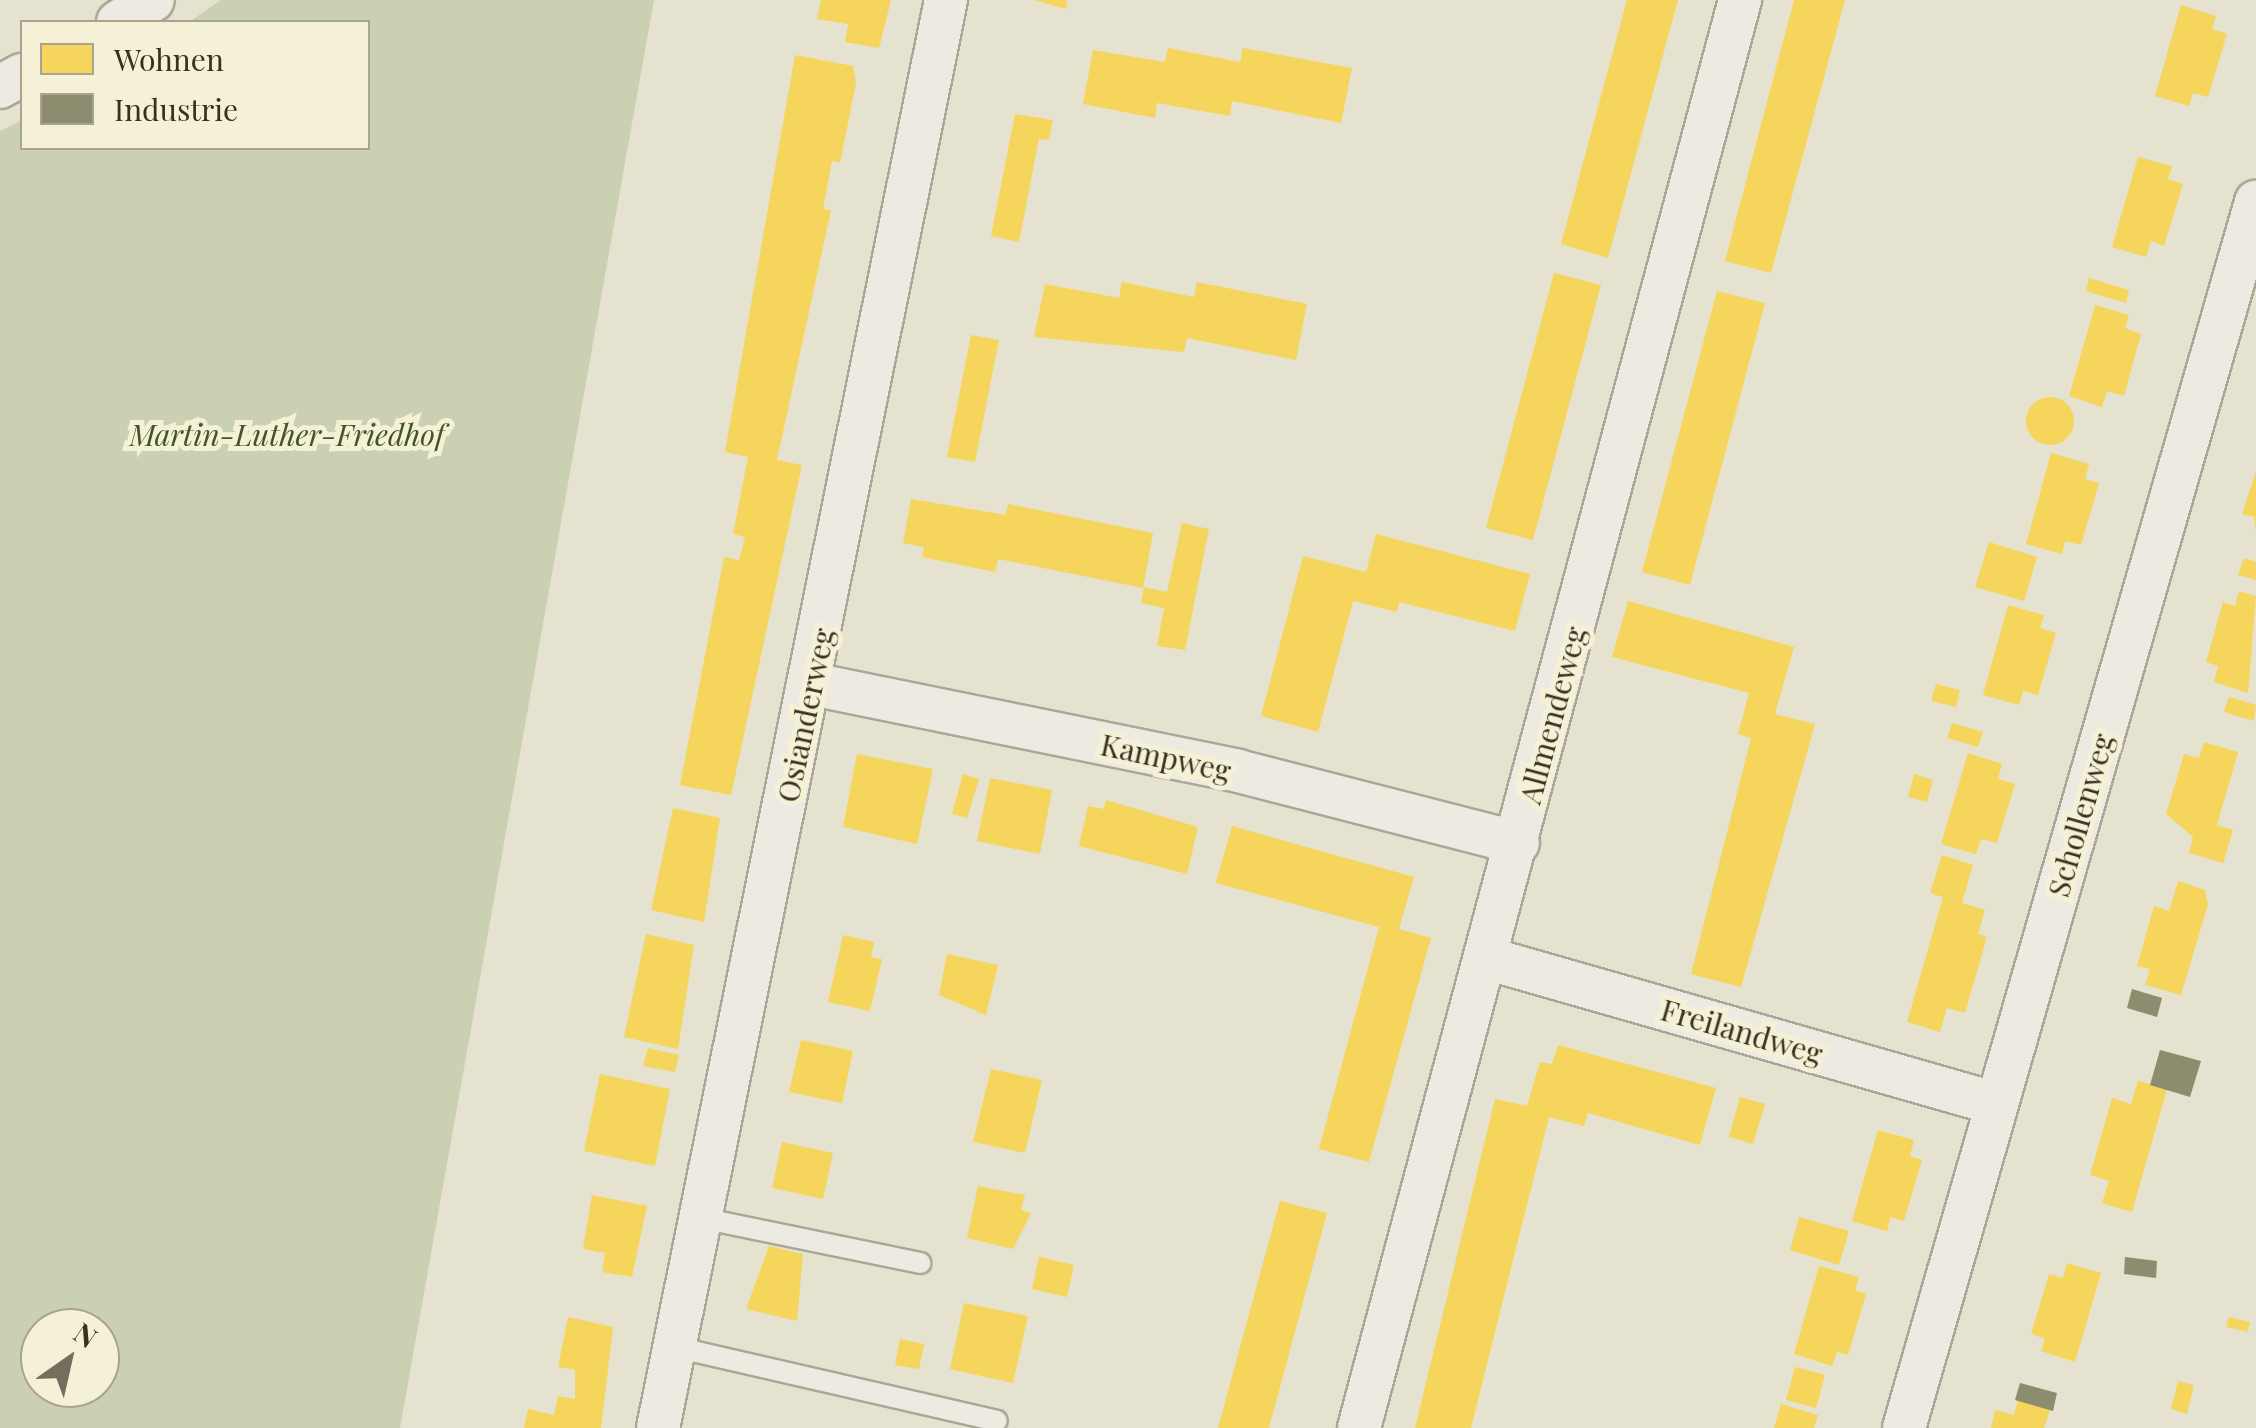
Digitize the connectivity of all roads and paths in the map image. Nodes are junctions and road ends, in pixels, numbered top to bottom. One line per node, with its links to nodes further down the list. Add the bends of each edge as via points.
1 (153, 0): 4 (street)
2 (946, 0): 6 (street, Osianderweg)
3 (1740, 0): 7 (street, Allmendeweg)
4 (121, 20)
5 (2256, 202): 9 (street, Schollenweg)
6 (812, 684): 7 (street, Kampweg, via 1238,771); 10 (street, Osianderweg)
7 (1518, 843): 8 (street, Allmendeweg)
8 (1486, 958): 9 (street, Freilandweg); 15 (street, Allmendeweg)
9 (1997, 1104): 16 (street, Schollenweg)
10 (702, 1218): 11 (lane); 12 (street, Osianderweg)
11 (920, 1263)
12 (674, 1347): 13 (lane); 14 (street, Osianderweg)
13 (997, 1421)
14 (658, 1428)
15 (1359, 1428)
16 (1904, 1428)

